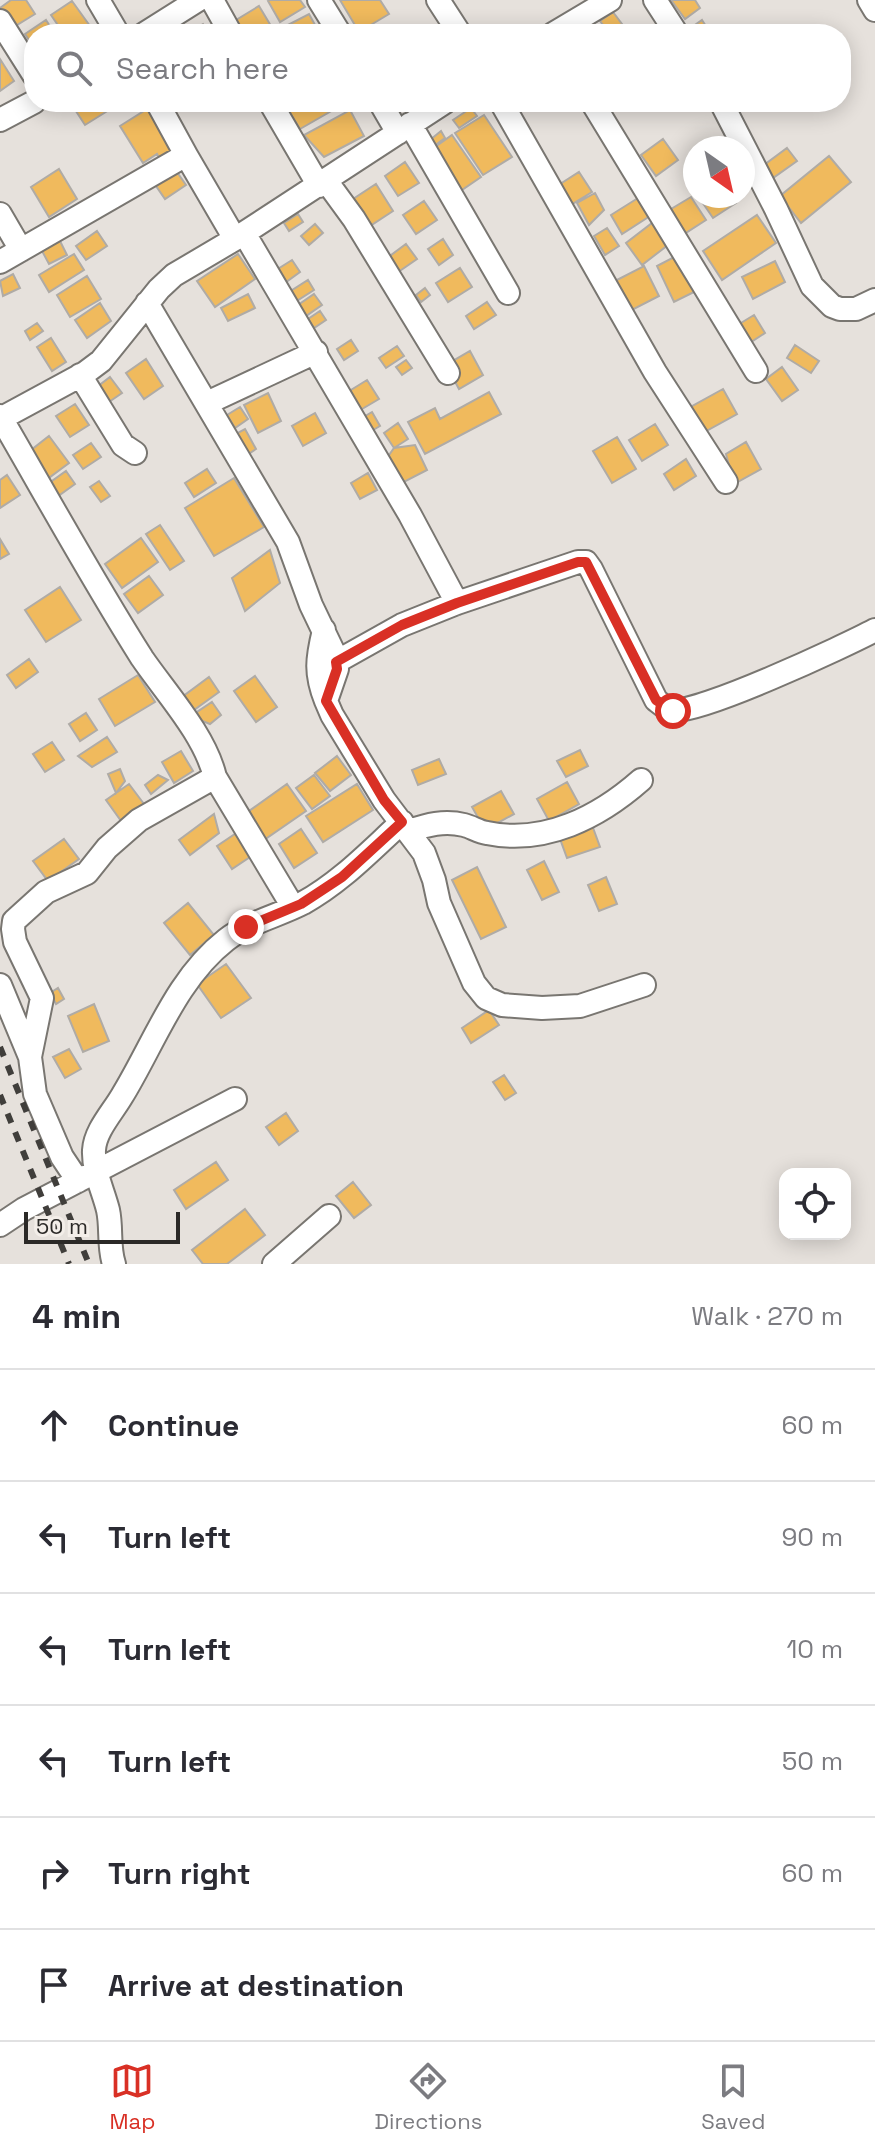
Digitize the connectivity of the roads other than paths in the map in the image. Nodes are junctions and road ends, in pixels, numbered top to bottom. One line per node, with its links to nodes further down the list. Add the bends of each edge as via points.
1 (98, 0): 11 (street)
2 (198, 0): 12 (street)
3 (212, 0): 13 (street)
4 (319, 0): 14 (street)
5 (610, 0): 16 (street)
6 (655, 0): 17 (street)
7 (869, 0): 9 (street)
8 (441, 1): 15 (street)
9 (875, 10)
10 (0, 21): 18 (street)
11 (112, 24)
12 (160, 24)
13 (225, 24)
14 (334, 24)
15 (454, 24)
16 (570, 24)
17 (671, 24)
18 (24, 59)
19 (24, 107): 27 (street)
20 (162, 112): 29 (street)
21 (276, 112): 30 (street)
22 (389, 112): 28 (street)
23 (430, 112): 28 (street)
24 (507, 112): 45 (street, via 655,372)
25 (598, 112): 39 (street)
26 (726, 112): 36 (street, via 812,286 840,309)
27 (0, 120)
28 (404, 129): 30 (street); 35 (street)
29 (186, 155): 32 (street); 33 (street)
30 (323, 184): 32 (street); 40 (street, via 354,219)
31 (0, 214): 33 (street)
32 (240, 236): 37 (street, via 174,275); 38 (street)
33 (21, 250): 34 (street)
34 (0, 262)
35 (508, 293)
36 (875, 300)
37 (147, 303): 41 (street, via 101,361); 42 (street)
38 (316, 352): 42 (street); 46 (street)
39 (756, 371)
40 (448, 373)
41 (80, 375): 43 (street); 44 (street, via 123,445)
42 (207, 403): 47 (street, via 276,518)
43 (0, 418): 51 (street, via 115,614 188,723)
44 (135, 453)
45 (726, 482)
46 (457, 603): 48 (street, via 586,562 656,700 673,711 808,663); 49 (street, via 402,625)
47 (324, 630): 49 (street); 50 (street, via 317,660)
48 (875, 630)
49 (336, 662): 50 (street)
50 (326, 701): 53 (street)
51 (215, 777): 54 (street); 57 (street, via 139,820 87,873 46,892 14,921 15,942 42,998)
52 (641, 780): 53 (street, via 593,816 563,829 488,834 443,822)
53 (405, 827): 54 (street, via 342,877); 56 (street, via 430,867 439,903 474,983 486,998 502,1005 580,1006)
54 (293, 907): 59 (street, via 226,940 193,975 104,1124)
55 (0, 985): 57 (street)
56 (644, 985)
57 (30, 1057): 59 (street, via 35,1094 62,1157)
58 (235, 1099): 59 (street)
59 (87, 1176): 61 (street); 62 (street, via 108,1211)
60 (329, 1216): 63 (street)
61 (0, 1225)
62 (114, 1264)
63 (274, 1264)

